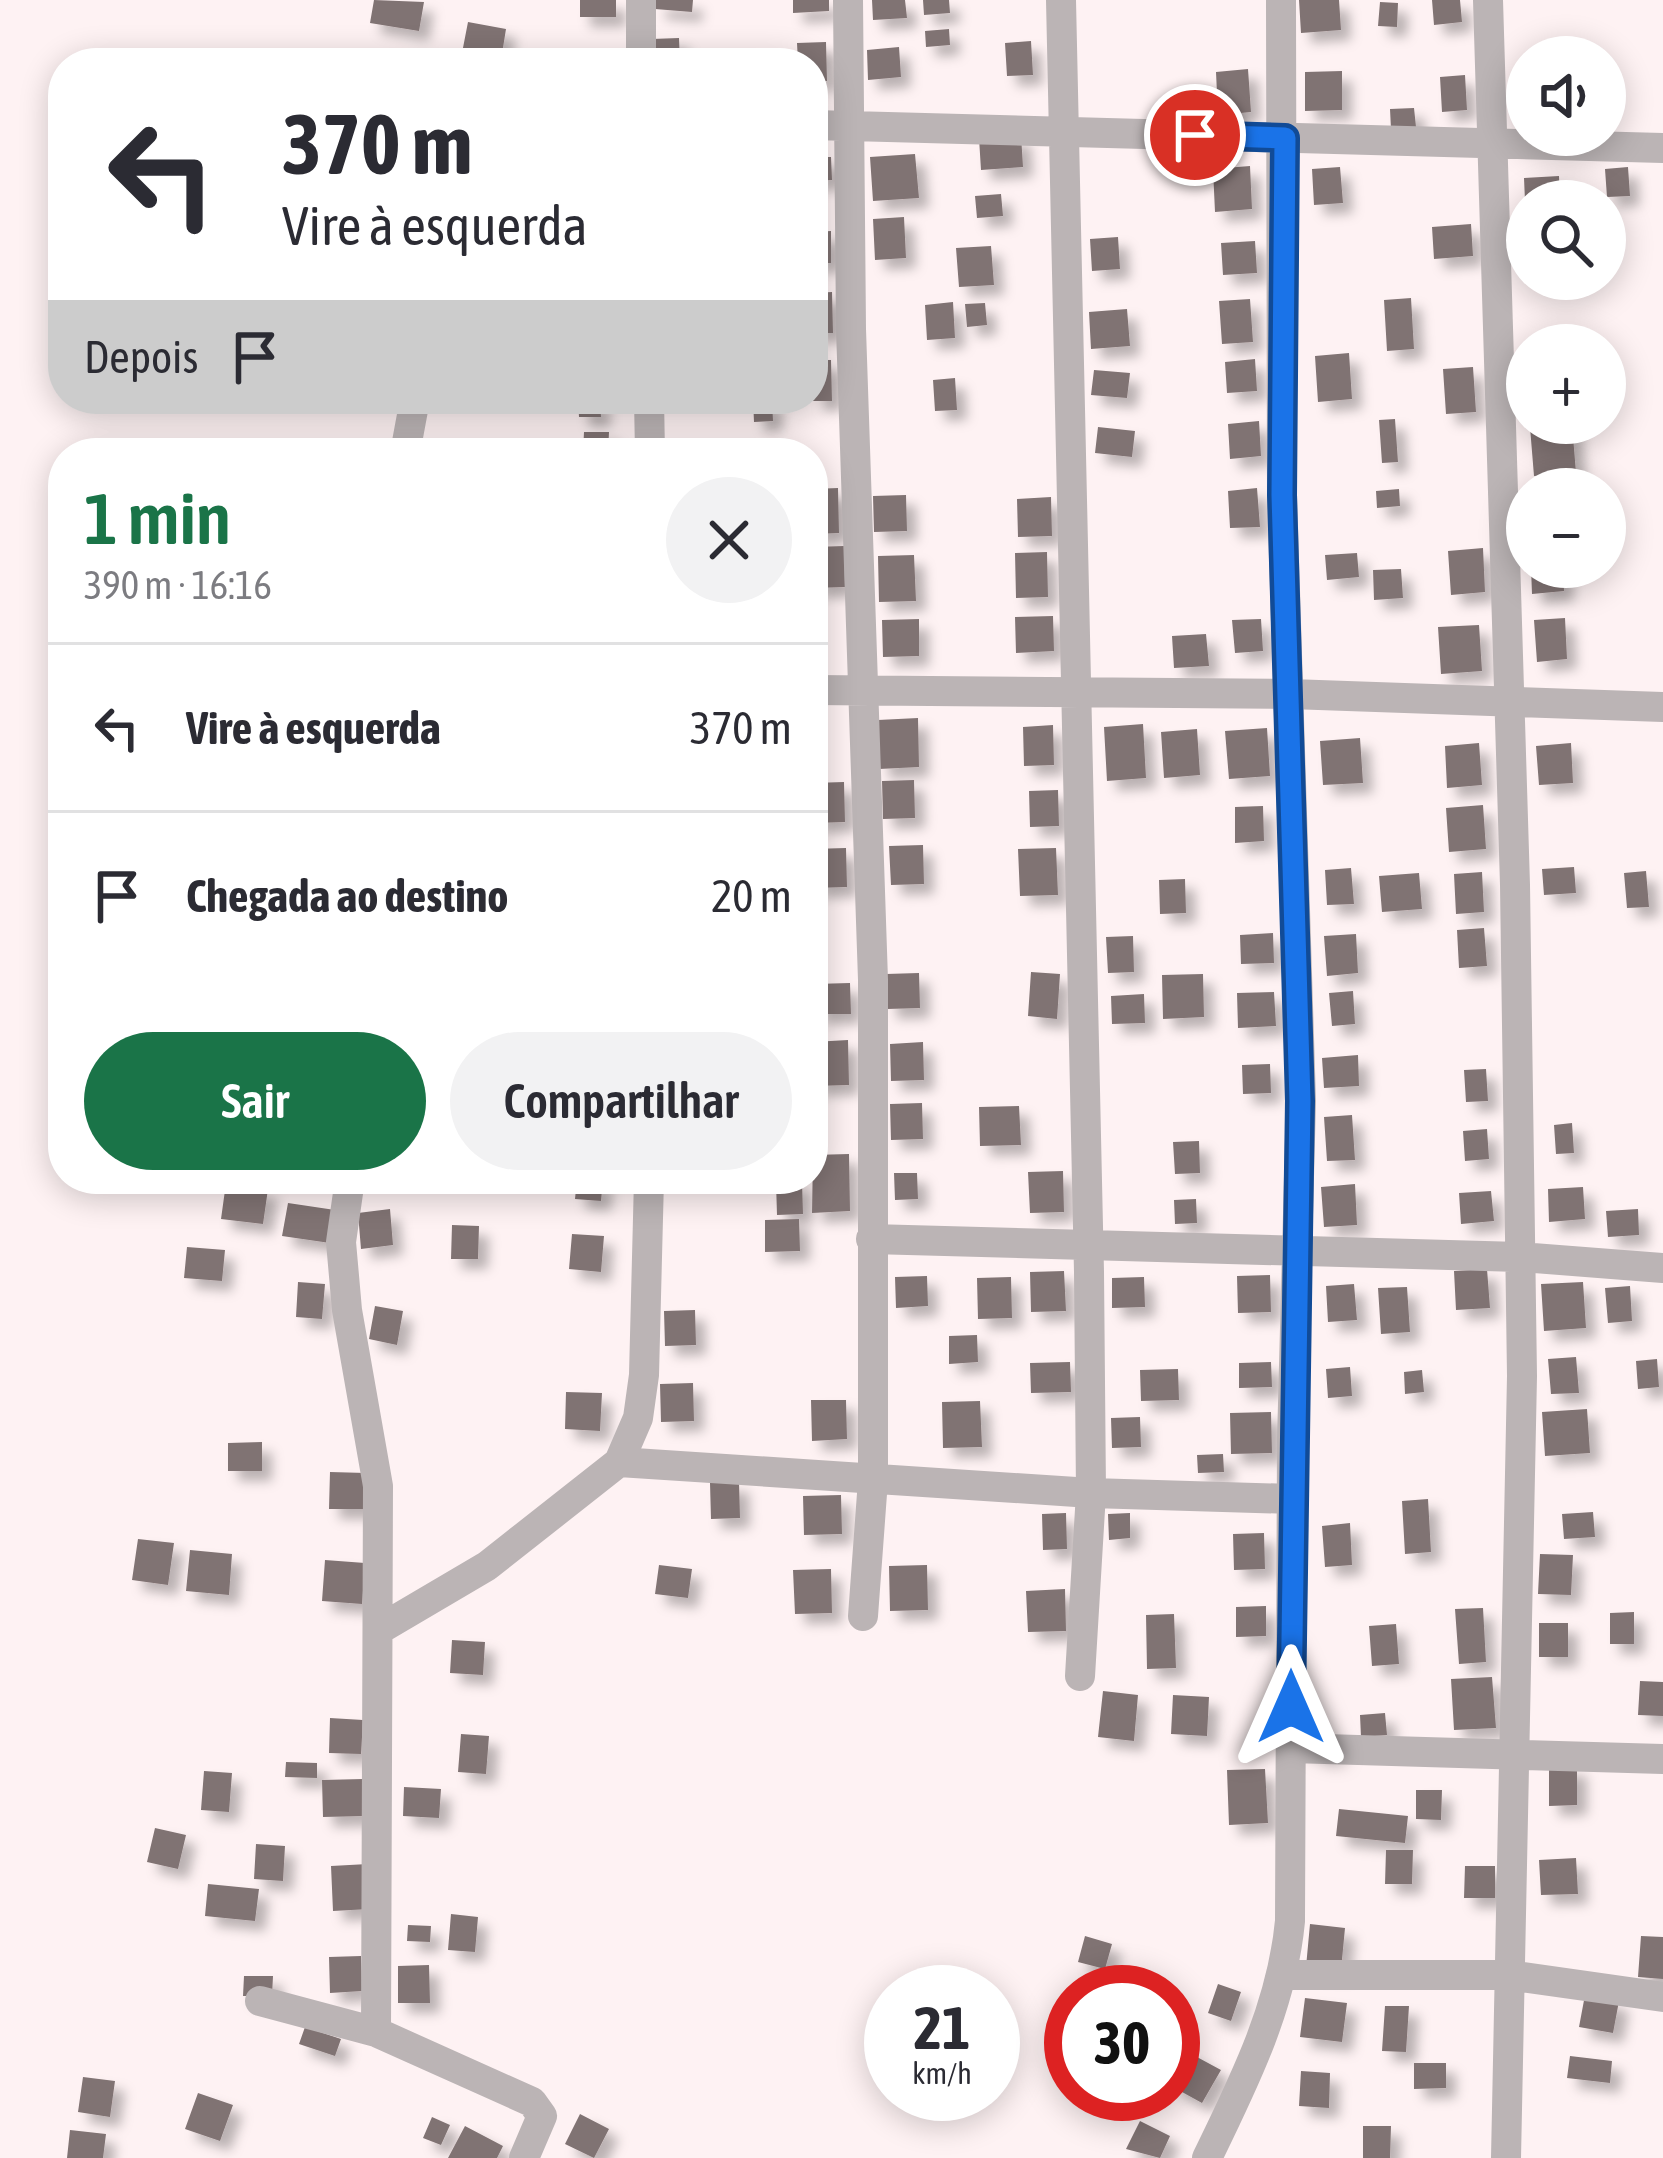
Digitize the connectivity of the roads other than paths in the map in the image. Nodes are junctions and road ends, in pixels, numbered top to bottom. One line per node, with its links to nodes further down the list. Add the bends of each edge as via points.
1 (641, 0): 6 (street)
2 (848, 0): 8 (street)
3 (1060, 0): 9 (street)
4 (1281, 0): 10 (street)
5 (1487, 0): 11 (street)
6 (641, 48)
7 (828, 124): 8 (street)
8 (853, 125): 9 (street); 15 (street)
9 (1062, 130): 10 (street); 14 (street)
10 (1285, 138): 11 (street); 16 (street, via 1282,495)
11 (1492, 144): 12 (street); 17 (street)
12 (1663, 148)
13 (828, 691): 15 (street)
14 (1079, 691): 15 (street); 16 (street); 22 (street)
15 (864, 692): 21 (street)
16 (1290, 694): 17 (street); 23 (street)
17 (1509, 700): 18 (street); 24 (street)
18 (1663, 707)
19 (348, 1194): 31 (street, via 341,1242 378,1486)
20 (649, 1194): 26 (street, via 644,1375 638,1418)
21 (871, 1239): 22 (street); 27 (street)
22 (1089, 1243): 23 (street); 28 (street)
23 (1297, 1253): 24 (street); 29 (street)
24 (1520, 1257): 25 (street); 34 (street)
25 (1663, 1268)
26 (619, 1462): 27 (street); 31 (street, via 487,1566)
27 (873, 1480): 28 (street); 30 (street)
28 (1090, 1492): 29 (street); 32 (street)
29 (1292, 1498): 33 (street)
30 (862, 1616)
31 (380, 1629): 40 (street)
32 (1080, 1676)
33 (1291, 1748): 34 (street); 36 (street)
34 (1511, 1754): 35 (street); 37 (street)
35 (1663, 1760)
36 (1285, 1975): 37 (street); 42 (street)
37 (1508, 1976): 38 (street); 43 (street)
38 (1663, 1996)
39 (260, 2001): 40 (street)
40 (376, 2032): 41 (street, via 532,2102 542,2116)
41 (524, 2158)
42 (1208, 2158)
43 (1506, 2158)

